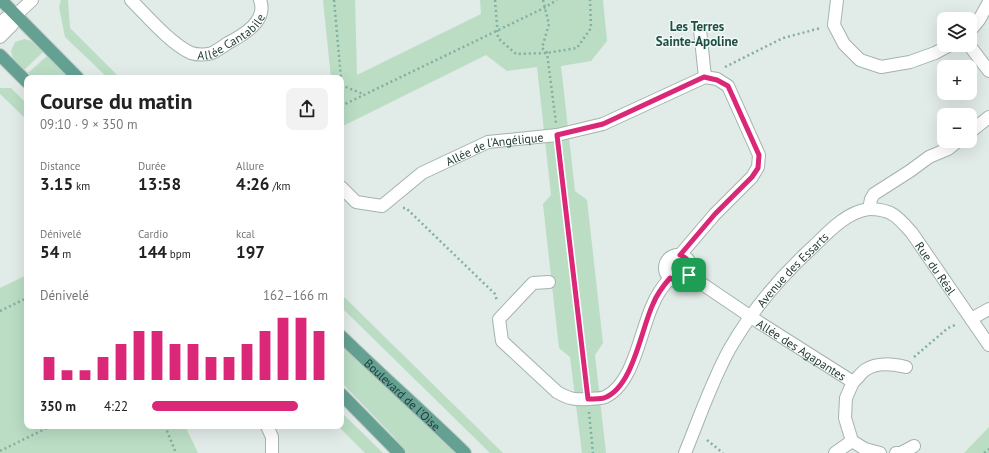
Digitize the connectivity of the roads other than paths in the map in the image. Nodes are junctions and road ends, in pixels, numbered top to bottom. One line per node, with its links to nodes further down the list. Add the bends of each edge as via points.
1 (1, 0): 7 (main road)
2 (32, 0): 7 (street)
3 (131, 0): 4 (street, Allée Cantabile, via 167,37 192,53 202,54 212,53 246,33 258,19 261,10)
4 (260, 0)
5 (837, 0): 12 (street, via 834,25 844,44 860,60 882,67 910,62)
6 (989, 2): 8 (street)
7 (16, 15): 9 (street, via 6,18); 11 (street, via 12,25); 16 (main road)
8 (977, 22)
9 (0, 24)
10 (700, 30): 17 (street)
11 (0, 37)
12 (937, 52)
13 (974, 52): 15 (street)
14 (0, 55): 18 (main road)
15 (989, 71)
16 (75, 75)
17 (704, 77): 22 (street, Allée de l'Angélique, via 603,124 557,135 488,142 422,173 382,206 356,202); 24 (street, via 728,86 759,155 758,168)
18 (24, 79)
19 (989, 117): 20 (street)
20 (977, 126)
21 (948, 148): 23 (street, via 929,157 874,194)
22 (344, 190)
23 (869, 209): 29 (street, Avenue des Essarts, via 851,214 823,237 780,280); 30 (street, Rue du Réal, via 888,211 901,220)
24 (680, 255): 25 (street, via 690,263); 26 (street, via 673,256 667,261 666,272)
25 (689, 275): 26 (street, via 682,280); 29 (street)
26 (670, 278): 27 (street, via 652,304 628,373 621,384 603,398 578,400 557,392 502,341 500,319 533,283)
27 (549, 282)
28 (989, 309): 30 (street)
29 (750, 316): 34 (street, Allée des Agapantes); 42 (street, Avenue des Essarts, via 729,350)
30 (971, 320): 32 (street, Rue du Réal)
31 (344, 339): 41 (main road, Boulevard de l'Oise)
32 (989, 345)
33 (906, 367): 34 (street, Allée des Agapantes, via 879,364 865,370)
34 (853, 382): 37 (street, Allée des Agapantes, via 846,398 845,418)
35 (344, 397): 40 (main road)
36 (268, 429): 39 (street, via 272,437)
37 (852, 440): 43 (street); 44 (street, via 865,449)
38 (914, 446): 45 (street)
39 (272, 453)
40 (400, 453)
41 (465, 453)
42 (685, 453)
43 (835, 453)
44 (880, 453)
45 (896, 453)

